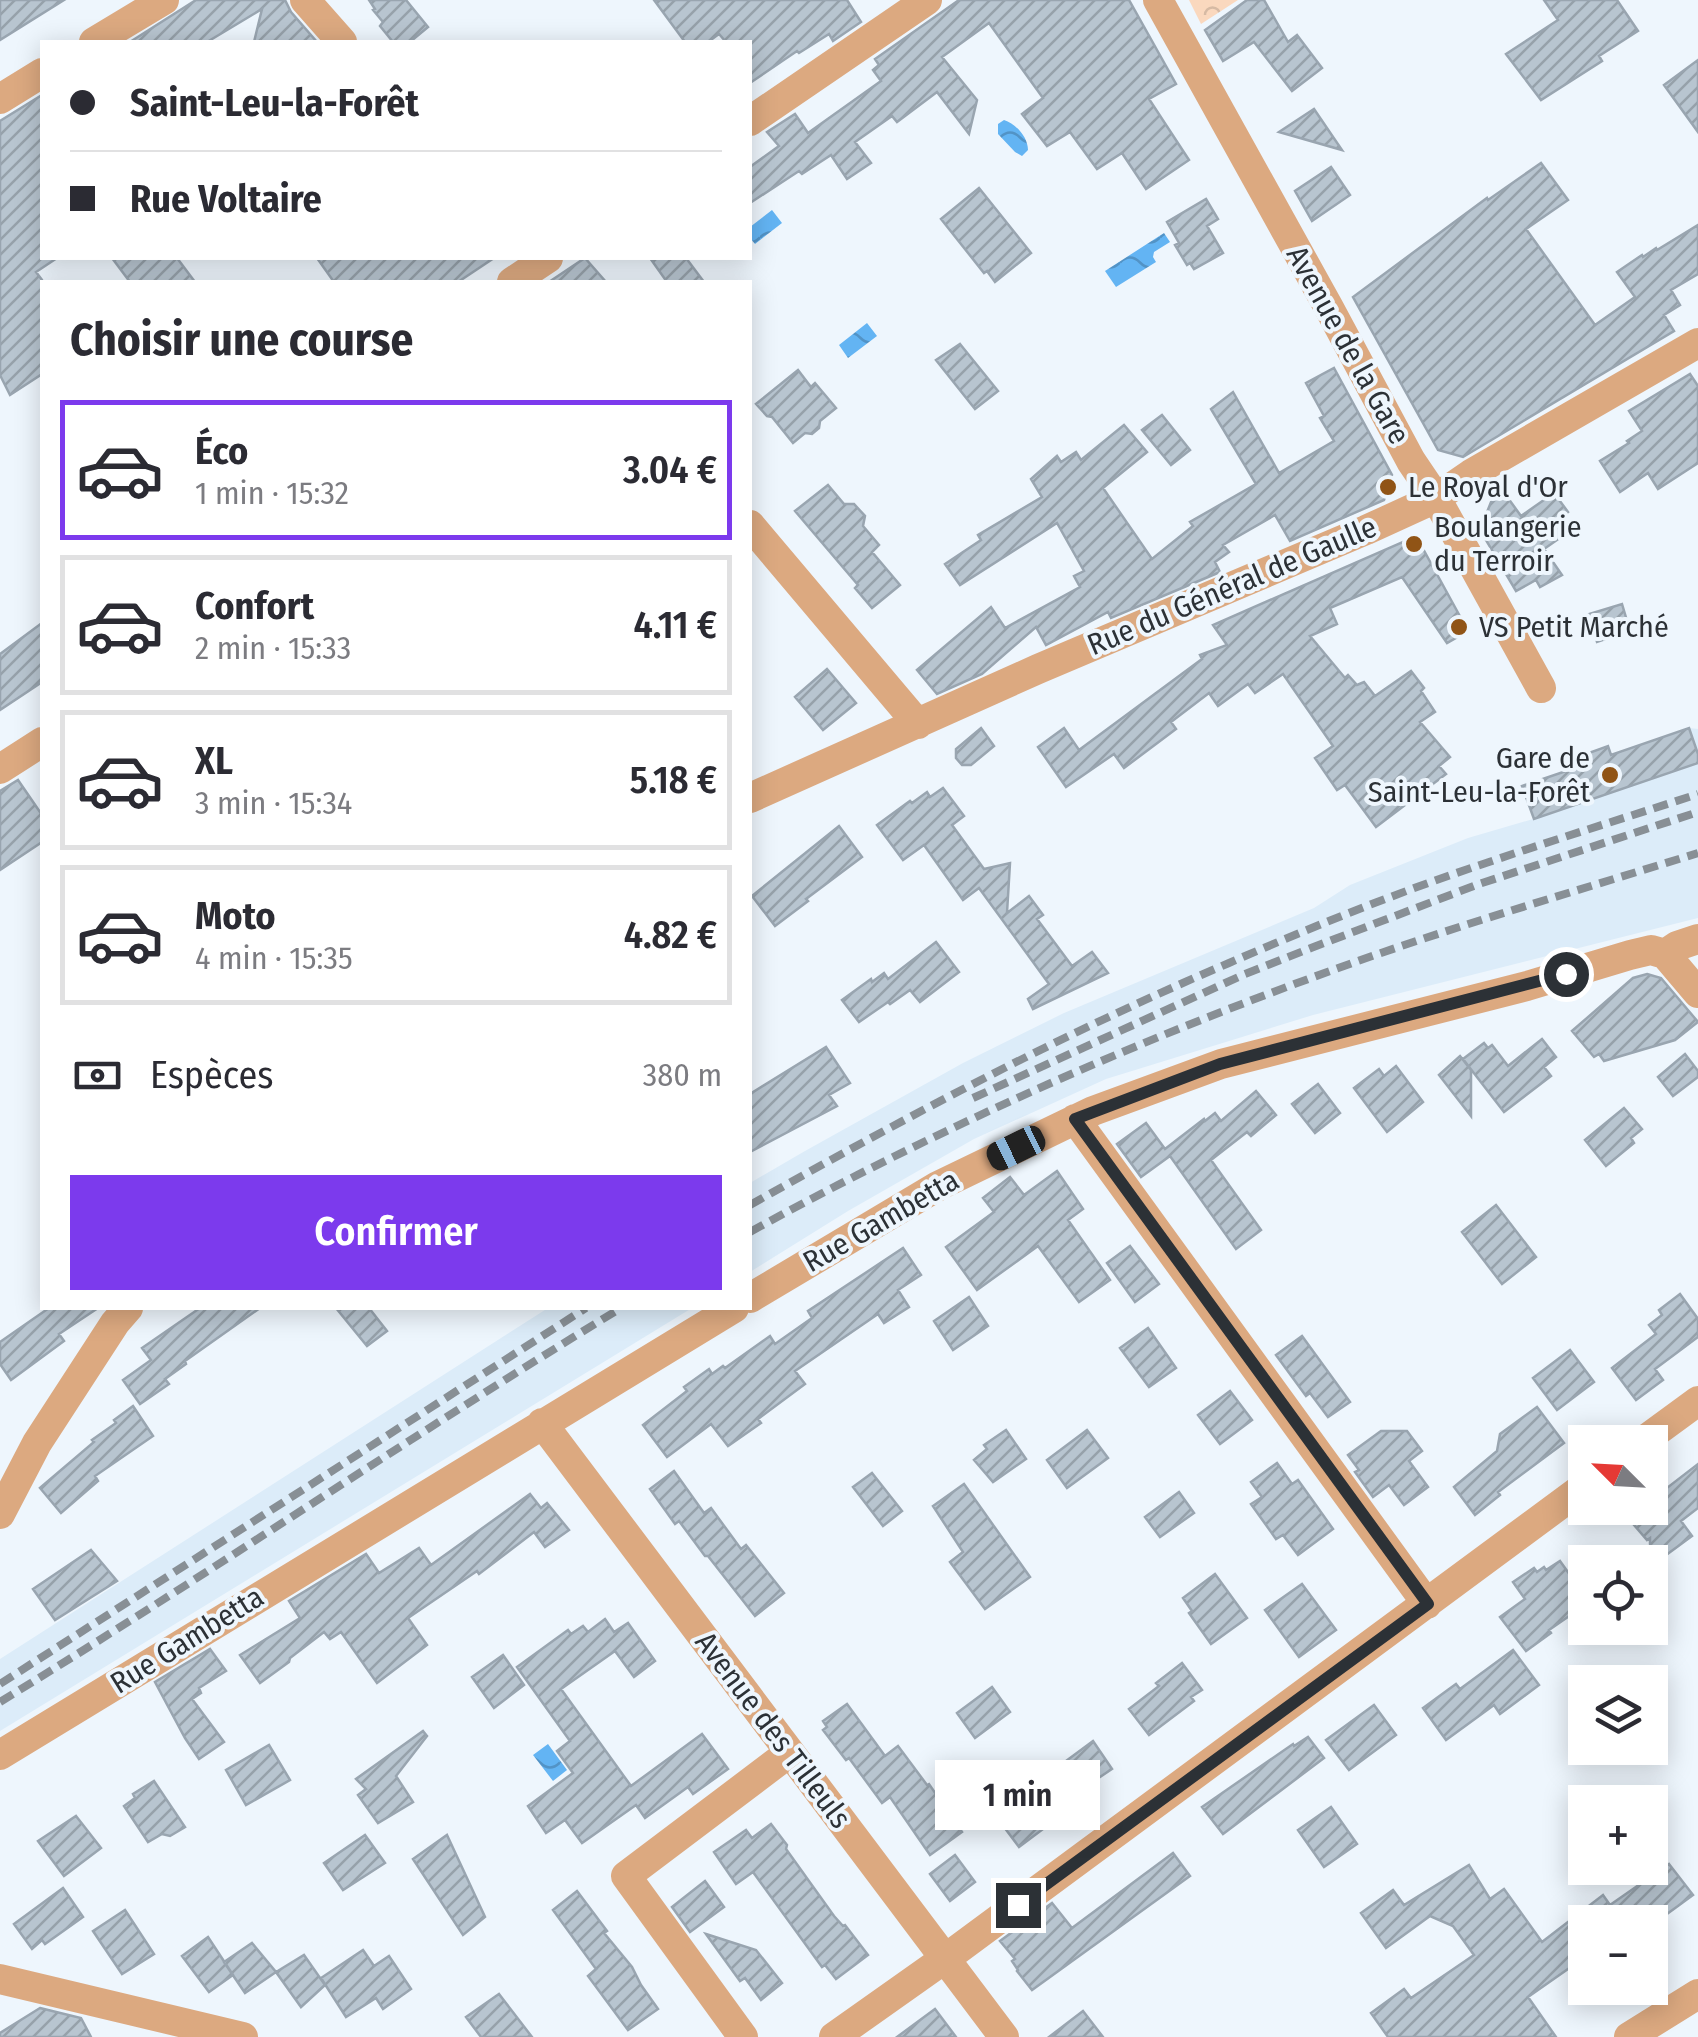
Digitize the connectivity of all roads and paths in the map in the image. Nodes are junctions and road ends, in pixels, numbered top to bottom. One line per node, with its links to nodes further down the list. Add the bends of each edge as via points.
1 (164, 0): 5 (street)
2 (305, 0): 6 (street)
3 (927, 0): 9 (street)
4 (1158, 0): 11 (street, Avenue de la Gare)
5 (97, 40)
6 (340, 40)
7 (40, 74): 8 (street)
8 (0, 98)
9 (752, 121)
10 (1698, 342): 11 (street, Rue du Général de Gaulle)
11 (1436, 498): 13 (street, Avenue de la Gare); 14 (street, Rue du Général de Gaulle)
12 (752, 527): 14 (street)
13 (1541, 688)
14 (918, 724): 17 (street, Rue du Général de Gaulle)
15 (40, 743): 16 (street)
16 (0, 769)
17 (752, 797)
18 (1698, 939): 19 (street, Rue Gambetta)
19 (1665, 954): 20 (street); 21 (street, Rue Gambetta, via 1641,952 1220,1064)
20 (1698, 994)
21 (1075, 1119): 22 (street, Rue Gambetta, via 938,1186); 30 (street)
22 (752, 1297)
23 (126, 1310): 29 (street, via 37,1444)
24 (731, 1310): 26 (street, Rue Gambetta)
25 (1698, 1400): 27 (street)
26 (542, 1423): 31 (street, Avenue des Tilleuls); 32 (street, Rue Gambetta)
27 (1665, 1425)
28 (1568, 1499): 30 (street)
29 (0, 1514)
30 (1428, 1604): 33 (street)
31 (788, 1753): 33 (street, Avenue des Tilleuls); 38 (street, via 626,1876)
32 (0, 1756)
33 (946, 1958): 39 (street); 40 (street, Avenue des Tilleuls)
34 (0, 1978): 37 (street)
35 (1698, 1994): 36 (street)
36 (1664, 2028): 41 (street)
37 (243, 2037)
38 (743, 2037)
39 (834, 2037)
40 (1004, 2037)
41 (1629, 2037)

